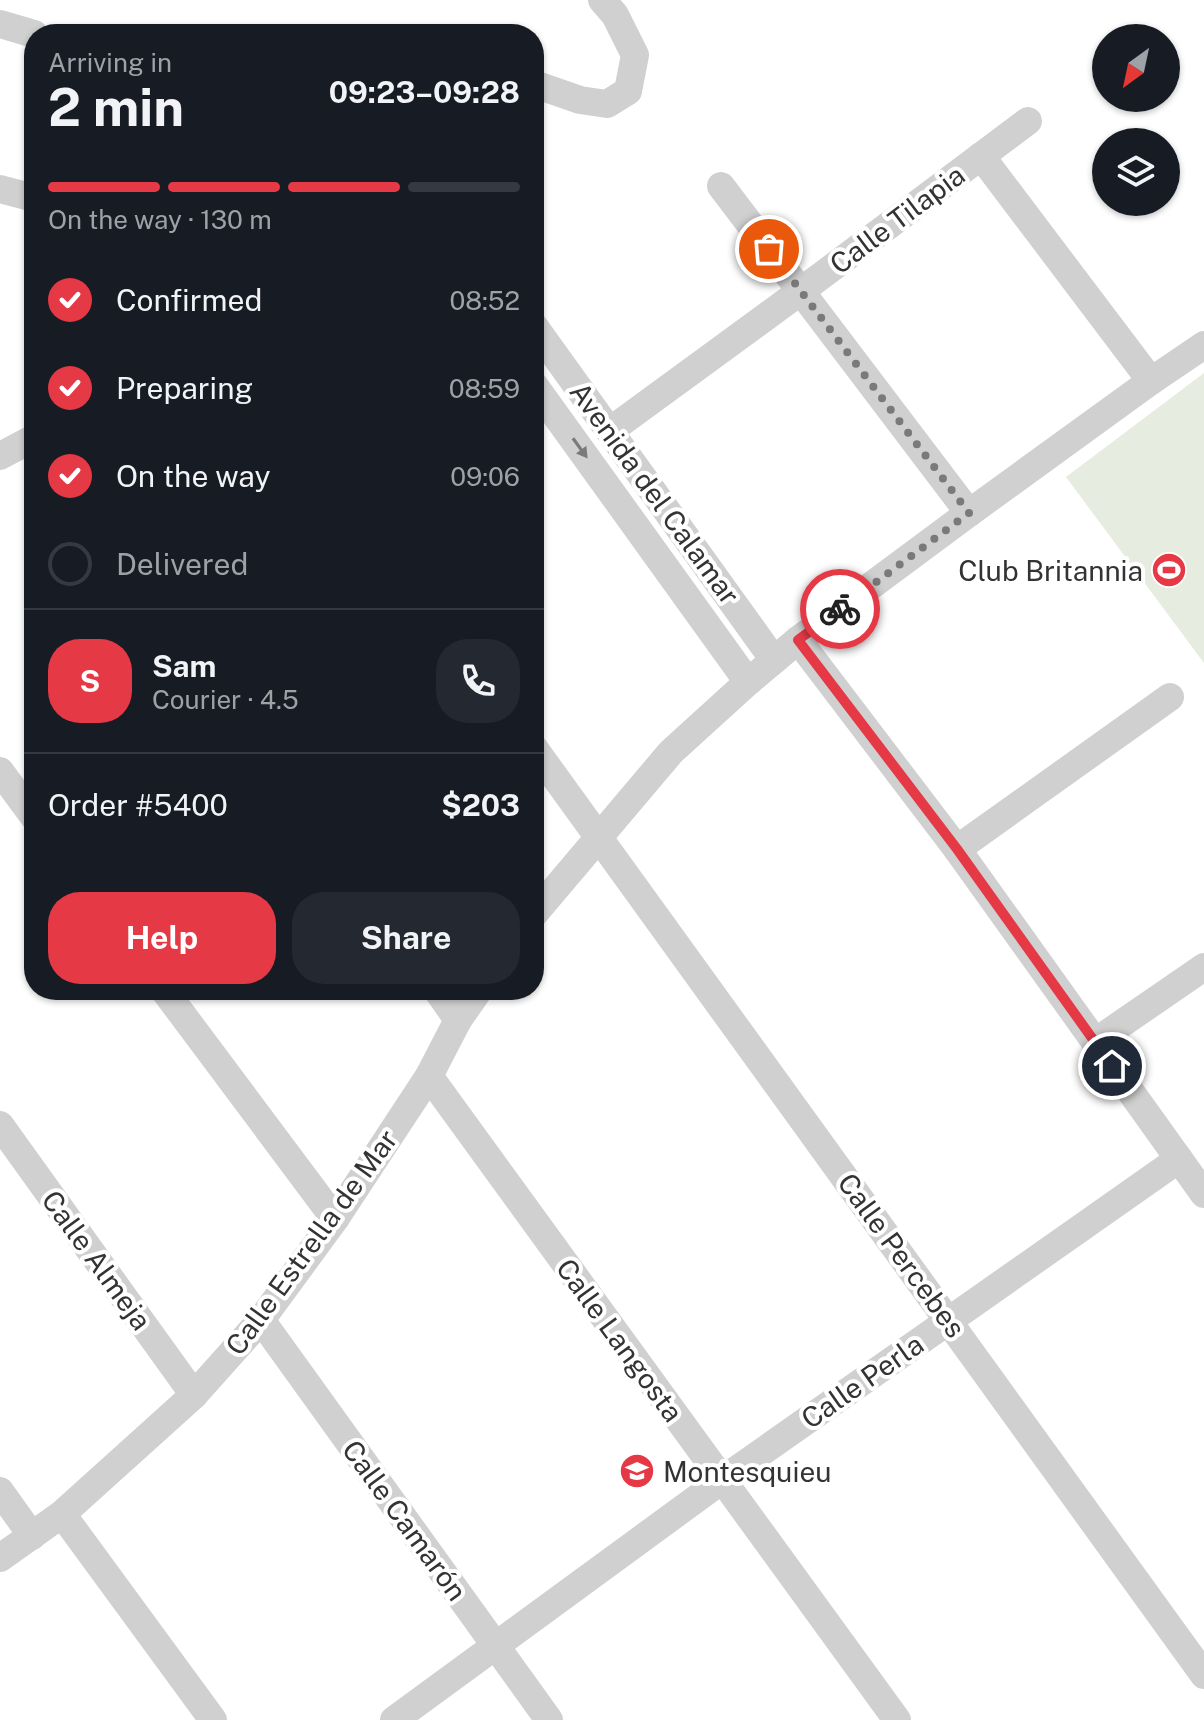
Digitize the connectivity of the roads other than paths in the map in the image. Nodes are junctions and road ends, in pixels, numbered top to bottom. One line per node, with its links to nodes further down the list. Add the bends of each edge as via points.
1 (602, 0): 4 (street, via 635,55 628,91 607,104)
2 (0, 24): 3 (street)
3 (24, 31)
4 (544, 87)
5 (1028, 121): 6 (street, Calle Tilapia)
6 (981, 156): 8 (street, Calle Tilapia); 11 (street)
7 (721, 186): 8 (street)
8 (801, 291): 13 (street, Calle Tilapia); 16 (street)
9 (544, 340): 13 (street, Avenida del Calamar)
10 (1204, 345): 11 (street)
11 (1151, 381): 16 (street)
12 (544, 399): 19 (street, Avenida del Calamar, one-way to 19)
13 (611, 430): 18 (street, Avenida del Calamar)
14 (24, 444): 15 (street)
15 (0, 456)
16 (969, 513): 17 (street)
17 (798, 640): 18 (street); 25 (street)
18 (774, 660): 19 (street)
19 (748, 682): 24 (street, via 671,752)
20 (1170, 697): 25 (street)
21 (544, 762): 24 (street, Calle Percebes)
22 (0, 771): 23 (street)
23 (24, 803)
24 (599, 836): 26 (street); 38 (street, Calle Percebes)
25 (957, 849): 32 (street)
26 (544, 902)
27 (1204, 967): 32 (street)
28 (171, 1000): 37 (street)
29 (444, 1000): 31 (street)
30 (472, 1000): 31 (street, Calle Estrella de Mar)
31 (458, 1020): 33 (street, Calle Estrella de Mar)
32 (1095, 1042): 35 (street)
33 (429, 1076): 37 (street, Calle Estrella de Mar); 41 (street, Calle Langosta)
34 (0, 1125): 40 (street, Calle Almeja)
35 (1179, 1159): 36 (street); 38 (street, Calle Perla)
36 (1204, 1194)
37 (335, 1219): 39 (street, Calle Estrella de Mar)
38 (948, 1319): 41 (street, Calle Perla); 47 (street, Calle Percebes)
39 (261, 1320): 40 (street, Calle Estrella de Mar); 46 (street, Calle Camarón)
40 (194, 1395): 43 (street, Calle Estrella de Mar)
41 (722, 1480): 46 (street, Calle Perla); 51 (street, Calle Langosta)
42 (0, 1491): 44 (street)
43 (62, 1514): 44 (street, Calle Estrella de Mar); 48 (street)
44 (32, 1536): 45 (street, Calle Estrella de Mar)
45 (0, 1558)
46 (496, 1646): 49 (street, Calle Perla); 50 (street, Calle Camarón)
47 (1204, 1675)
48 (213, 1720)
49 (394, 1720)
50 (549, 1720)
51 (897, 1720)

